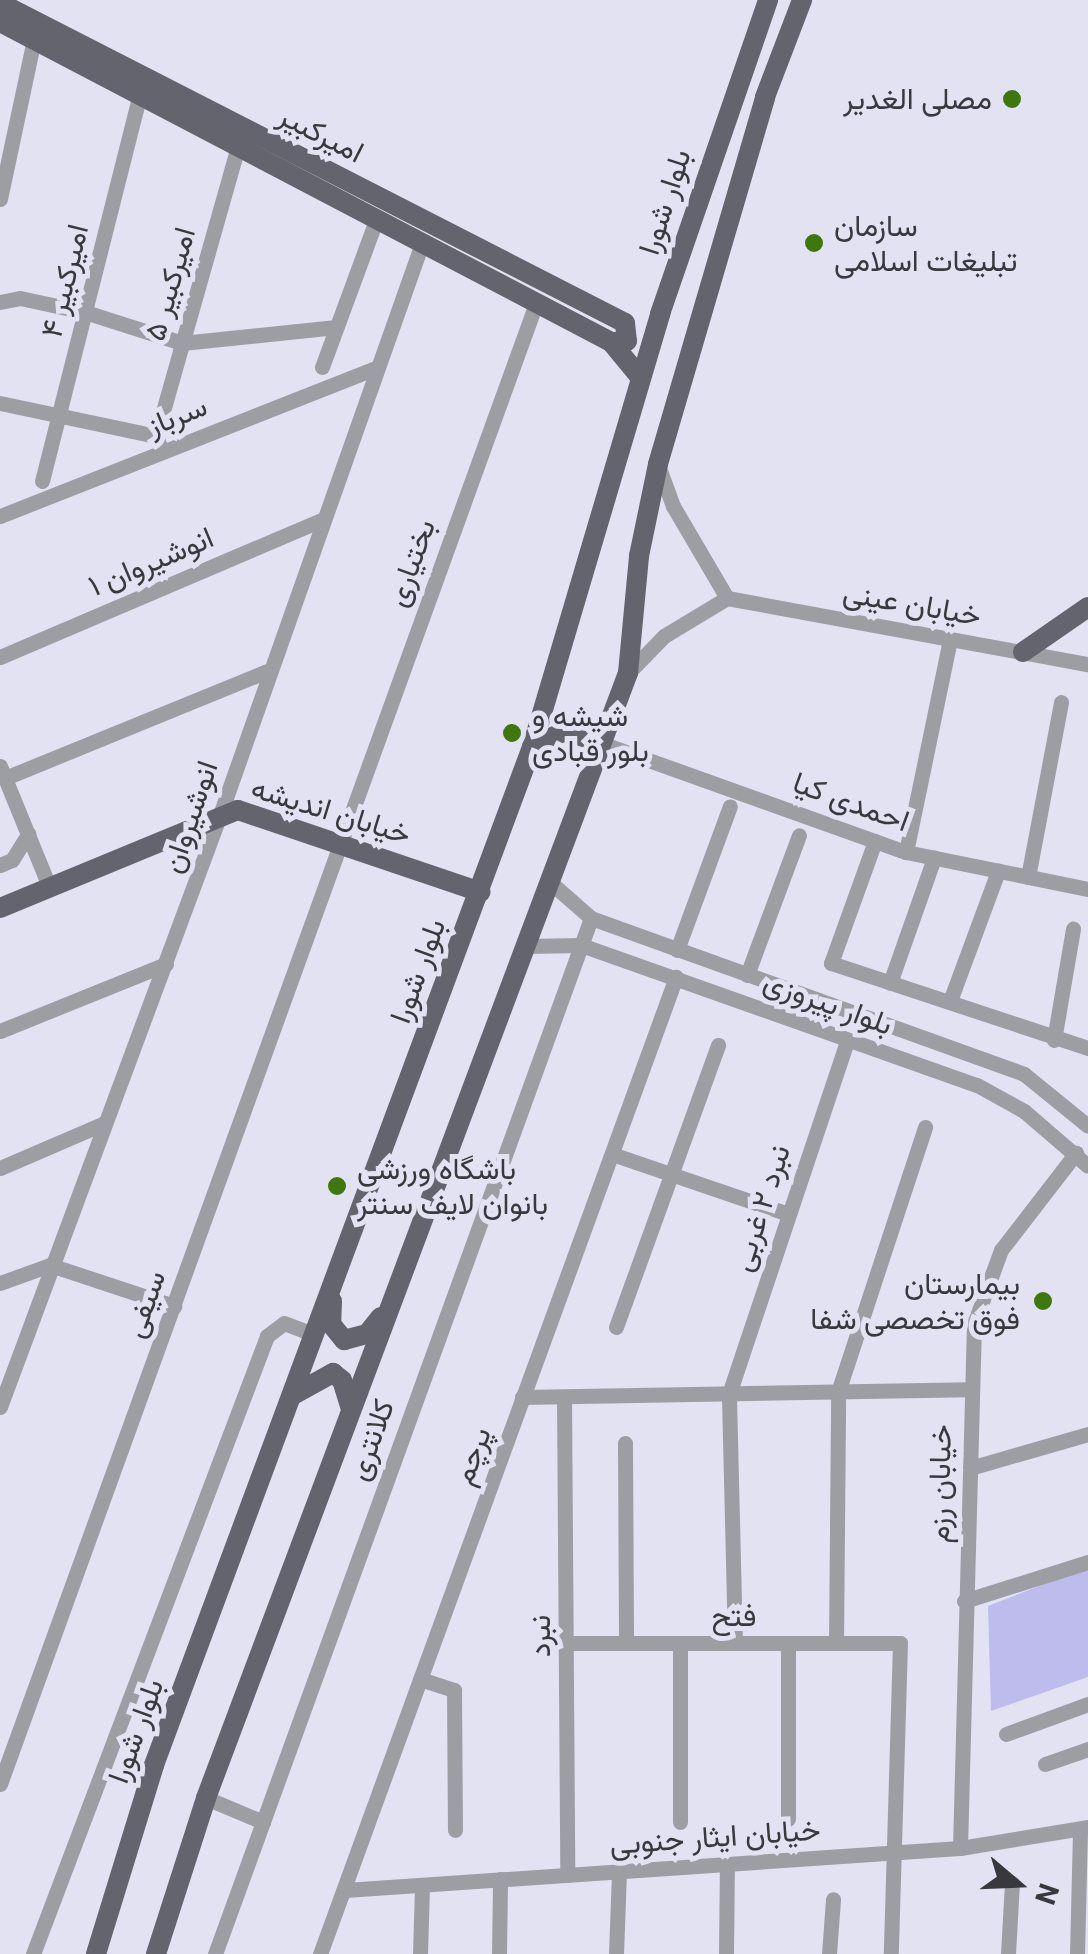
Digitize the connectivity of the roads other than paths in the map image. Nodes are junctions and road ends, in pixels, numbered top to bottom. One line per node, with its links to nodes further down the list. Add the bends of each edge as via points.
1 (768, 0): 13 (main road, بلوار شورا)
2 (802, 0): 24 (main road, via 765,97)
3 (1, 11): 4 (main road, امیرکبیر); 14 (main road, امیرکبیر)
4 (34, 40): 5 (main road, امیرکبیر); 7 (street)
5 (140, 95): 6 (main road, امیرکبیر); 12 (street, امیرکبیر ۴)
6 (238, 146): 8 (main road, امیرکبیر); 16 (street, امیرکبیر ۵)
7 (0, 199)
8 (376, 220): 9 (main road, امیرکبیر); 15 (street)
9 (422, 243): 11 (main road, امیرکبیر); 19 (street, انوشیروان)
10 (0, 302): 12 (street, via 20,298)
11 (536, 303): 17 (main road, امیرکبیر); 45 (street, بختیاری)
12 (85, 312): 16 (street); 22 (street, امیرکبیر ۴)
13 (660, 314): 14 (main road); 20 (main road, بلوار شورا)
14 (614, 318): 17 (main road, via 630,335 621,344)
15 (336, 327): 16 (street); 18 (street)
16 (182, 342): 23 (street, امیرکبیر ۵)
17 (611, 342): 20 (main road)
18 (322, 368)
19 (374, 368): 23 (street, سرباز); 27 (street, انوشیروان)
20 (640, 377): 38 (main road, بلوار شورا)
21 (0, 404): 22 (street)
22 (58, 418): 23 (street); 25 (street, امیرکبیر ۴)
23 (159, 444): 26 (street, سرباز)
24 (658, 464): 28 (street, via 673,506); 35 (main road, via 639,556)
25 (42, 481)
26 (0, 516)
27 (323, 519): 32 (street, انوشیروان ۱); 34 (street, انوشیروان)
28 (727, 598): 30 (street, خیابان عینی); 35 (street, via 664,636)
29 (1088, 607): 31 (main road)
30 (950, 638): 31 (street, خیابان عینی); 46 (street)
31 (1023, 652): 33 (street, خیابان عینی)
32 (0, 657)
33 (1088, 664)
34 (270, 670): 39 (street); 41 (street, انوشیروان)
35 (628, 673): 37 (main road)
36 (1062, 702): 50 (street)
37 (601, 743): 38 (main road, via 565,731); 44 (street, احمدی کیا); 51 (main road)
38 (532, 746): 54 (main road, بلوار شورا)
39 (3, 772): 42 (street)
40 (730, 806): 60 (street)
41 (221, 812): 45 (main road, خیابان اندیشه, via 238,810); 52 (main road, خیابان اندیشه); 61 (street, انوشیروان)
42 (28, 834): 48 (street, via 12,860); 52 (street)
43 (799, 835): 62 (street)
44 (875, 841): 46 (street, احمدی کیا); 64 (street, via 831,963)
45 (341, 842): 54 (main road, خیابان اندیشه); 83 (street, سیفی)
46 (906, 852): 47 (street, احمدی کیا)
47 (934, 858): 49 (street, احمدی کیا); 64 (street)
48 (0, 866)
49 (998, 871): 50 (street, احمدی کیا); 65 (street)
50 (1028, 877): 53 (street, احمدی کیا)
51 (551, 883): 56 (street, بلوار پیروزی); 59 (main road)
52 (49, 886): 55 (main road, خیابان اندیشه)
53 (1088, 889)
54 (480, 892): 82 (main road, بلوار شورا)
55 (0, 908)
56 (590, 918): 58 (street, کلانتری); 60 (street, بلوار پیروزی)
57 (1074, 929): 67 (street)
58 (581, 945): 59 (street, بلوار پیروزی); 63 (street, بلوار پیروزی); 115 (street, کلانتری)
59 (527, 946): 84 (main road)
60 (678, 950): 62 (street, بلوار پیروزی)
61 (166, 964): 66 (street); 71 (street, انوشیروان)
62 (747, 975): 72 (street, بلوار پیروزی, via 1024,1074)
63 (676, 977): 68 (street, بلوار پیروزی); 75 (street, پرچم)
64 (890, 983): 65 (street)
65 (950, 1000): 67 (street)
66 (0, 1031)
67 (1054, 1040): 70 (street)
68 (847, 1041): 74 (street, بلوار پیروزی, via 977,1085); 79 (street, نبرد ۲ غربی)
69 (718, 1045): 78 (street)
70 (1088, 1048)
71 (102, 1124): 77 (street); 80 (street, انوشیروان)
72 (1088, 1126)
73 (925, 1127): 88 (street)
74 (1076, 1153): 76 (street, بلوار پیروزی); 87 (street, خیابان رزم, via 1000,1250 974,1324)
75 (612, 1154): 78 (street); 91 (street, پرچم)
76 (1088, 1166)
77 (0, 1168)
78 (671, 1174): 79 (street); 85 (street)
79 (788, 1214): 89 (street, نبرد ۲ غربی)
80 (50, 1266): 81 (street); 83 (street); 93 (street, انوشیروان)
81 (0, 1282)
82 (334, 1284): 84 (main road, via 331,1324 344,1340 366,1334); 86 (main road, بلوار شورا)
83 (174, 1306): 110 (street, سیفی)
84 (386, 1312): 94 (main road)
85 (616, 1327)
86 (315, 1334): 90 (main road, بلوار شورا); 129 (street, via 284,1323 266,1336)
87 (968, 1389): 88 (street); 97 (street, خیابان رزم)
88 (838, 1392): 89 (street); 105 (street)
89 (729, 1394): 92 (street); 103 (street, نبرد ۲ غربی)
90 (292, 1396): 94 (main road, via 333,1373 342,1380); 130 (main road, بلوار شورا, via 154,1765)
91 (522, 1397): 92 (street); 106 (street, پرچم)
92 (564, 1397): 100 (street, نبرد)
93 (0, 1407)
94 (350, 1409): 113 (main road)
95 (1088, 1434): 97 (street)
96 (625, 1443): 101 (street)
97 (970, 1468): 99 (street, خیابان رزم)
98 (1088, 1562): 99 (street)
99 (964, 1601): 119 (street, خیابان رزم)
100 (568, 1643): 101 (street, فتح); 123 (street, نبرد)
101 (626, 1643): 102 (street, فتح)
102 (680, 1643): 103 (street, فتح); 116 (street)
103 (735, 1643): 104 (street, فتح)
104 (788, 1643): 105 (street, فتح); 114 (street)
105 (836, 1643): 120 (street, فتح, via 900,1644)
106 (420, 1679): 118 (street, via 454,1690); 127 (street, پرچم)
107 (1088, 1704): 108 (street)
108 (1006, 1734)
109 (1088, 1749): 111 (street)
110 (4, 1762): 112 (street, سیفی)
111 (1046, 1764)
112 (0, 1784)
113 (206, 1798): 115 (street); 131 (main road)
114 (788, 1819)
115 (262, 1822): 132 (street, کلانتری)
116 (680, 1822)
117 (1084, 1828): 119 (street, خیابان ایثار جنوبی); 141 (street)
118 (455, 1830)
119 (960, 1848): 120 (street, خیابان ایثار جنوبی)
120 (893, 1852): 121 (street, خیابان ایثار جنوبی); 139 (street)
121 (727, 1864): 122 (street, خیابان ایثار جنوبی); 137 (street)
122 (618, 1871): 123 (street, خیابان ایثار جنوبی); 136 (street)
123 (568, 1875): 124 (street, خیابان ایثار جنوبی)
124 (500, 1879): 126 (street, خیابان ایثار جنوبی); 135 (street)
125 (1012, 1883): 140 (street)
126 (422, 1885): 127 (street, خیابان ایثار جنوبی); 134 (street)
127 (344, 1890): 133 (street, پرچم)
128 (833, 1899): 138 (street)
129 (33, 1954)
130 (96, 1954)
131 (156, 1954)
132 (215, 1954)
133 (320, 1954)
134 (420, 1954)
135 (499, 1954)
136 (616, 1954)
137 (726, 1954)
138 (829, 1954)
139 (891, 1954)
140 (1008, 1954)
141 (1078, 1954)

